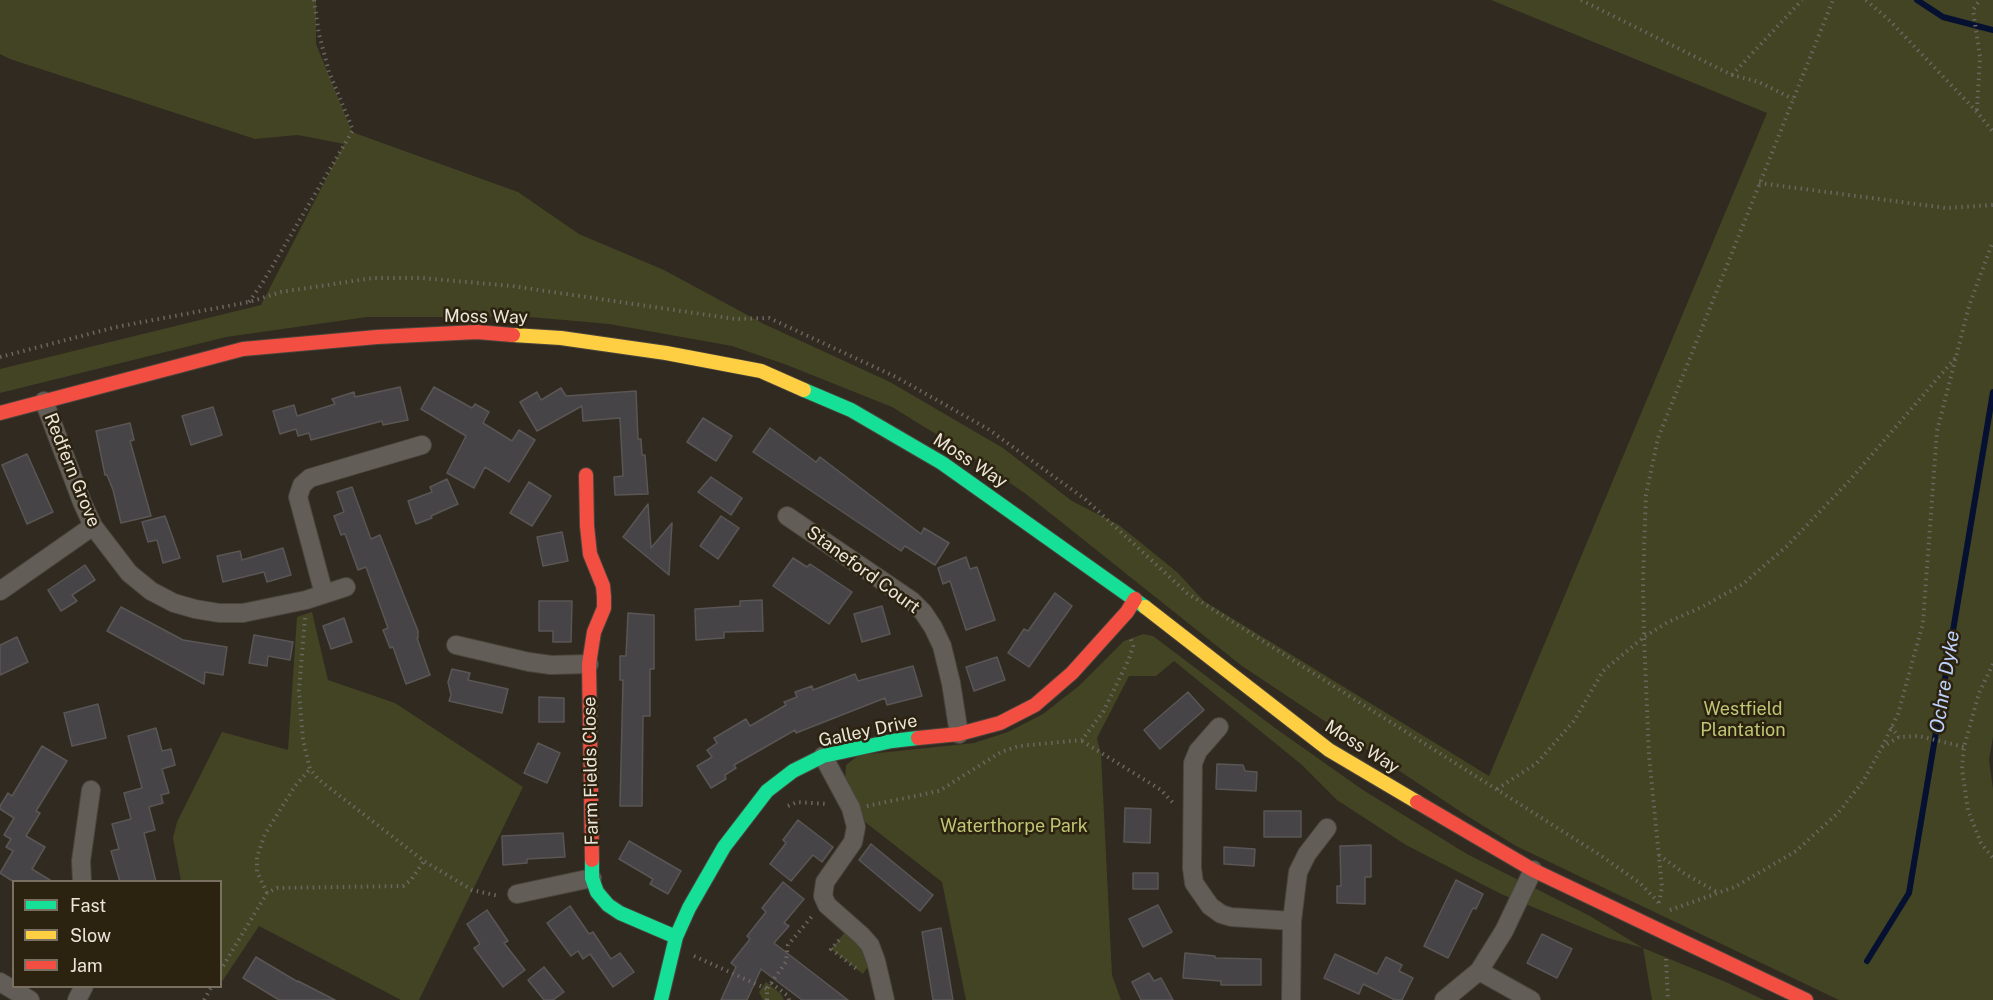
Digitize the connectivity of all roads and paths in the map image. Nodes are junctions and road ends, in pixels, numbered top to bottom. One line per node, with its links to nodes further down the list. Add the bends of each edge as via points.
1 (314, 0): 14 (path, via 329,72 353,130)
2 (1581, 0): 7 (path)
3 (1802, 0): 7 (path)
4 (1833, 0): 8 (path)
5 (1866, 0): 9 (path)
6 (1980, 0): 9 (path, via 1973,10 1980,57)
7 (1732, 75): 8 (path, via 1759,82)
8 (1793, 99): 11 (path)
9 (1977, 112): 10 (path)
10 (1993, 132)
11 (1759, 183): 12 (path, via 1946,208); 28 (path, via 1658,438 1646,495)
12 (1993, 205)
13 (1993, 241): 16 (path, via 1969,306)
14 (249, 302): 15 (path, via 116,327); 41 (path, via 281,292 373,278 422,278 512,286 735,319 769,318 896,377 988,429 1085,499 1187,593)
15 (0, 357)
16 (1956, 357): 28 (path, via 1787,546 1743,584); 33 (path, via 1937,431 1923,623)
17 (44, 401): 18 (street, Moss Way); 22 (street, Redfern Grove); 26 (street, Moss Way, via 243,350 377,338 477,332 561,338 666,353 761,371 851,410 942,463)
18 (0, 413)
19 (422, 445): 25 (street, via 310,478 302,485 298,497)
20 (586, 475): 30 (street, Farm Fields Close, via 590,554 604,597)
21 (787, 516): 34 (street, Staneford Court, via 923,612 942,646)
22 (93, 526): 24 (street); 27 (street, Redfern Grove, via 129,573 174,603 243,613)
23 (346, 587): 25 (street, Redfern Grove)
24 (0, 591)
25 (324, 594): 27 (street, Redfern Grove)
26 (1135, 599): 34 (street, Galley Drive, via 1072,673 1035,705 1000,723); 50 (street, Moss Way, via 1329,750)
27 (306, 600): 40 (path, via 299,691)
28 (1644, 637): 41 (path, via 1603,671 1574,721 1537,763); 47 (path, via 1649,756)
29 (456, 645): 30 (street, via 529,662)
30 (589, 663): 51 (street, Farm Fields Close)
31 (1993, 664): 38 (path, via 1979,693)
32 (1218, 727): 45 (street, via 1193,763)
33 (1891, 728): 35 (path); 37 (path)
34 (959, 734): 39 (street, Galley Drive, via 892,741)
35 (1899, 737): 37 (path); 38 (path, via 1921,737)
36 (1082, 740): 45 (path, via 1161,790)
37 (1882, 747): 53 (path, via 1864,780 1838,813 1796,851)
38 (1964, 747): 48 (path, via 1962,769 1968,810 1980,843)
39 (823, 756): 44 (street); 61 (street, Galley Drive, via 793,771 759,800 705,878)
40 (310, 769): 49 (path); 54 (path, via 265,834 256,857 257,872)
41 (1497, 789): 57 (path, via 1641,884)
42 (91, 790): 52 (street)
43 (787, 806): 44 (path, via 797,802)
44 (851, 808): 56 (street, via 856,827 853,842 825,882)
45 (1192, 825): 58 (street, via 1194,883 1210,906 1231,917)
46 (1327, 828): 58 (street, via 1298,872)
47 (1659, 855): 53 (path); 57 (path)
48 (1993, 858)
49 (424, 861): 54 (path, via 403,886 276,888); 55 (path, via 472,890 497,896)
50 (1533, 870): 60 (street, Moss Way); 63 (street)
51 (592, 878): 55 (street); 61 (street, Farm Fields Close, via 608,905)
52 (82, 880)
53 (1718, 892): 57 (path, via 1666,911)
54 (267, 893): 62 (path)
55 (517, 894)
56 (825, 901): 59 (street); 65 (path, via 788,945 786,962)
57 (1659, 904)
58 (1292, 921): 72 (street)
59 (851, 926): 67 (street, via 870,945); 67 (path, via 831,949)
60 (1665, 933): 75 (path); 76 (street, Moss Way)
61 (675, 942): 66 (path); 69 (street, Galley Drive)
62 (222, 969)
63 (1479, 971): 73 (street); 74 (street)
64 (0, 982): 68 (street)
65 (771, 983): 66 (path); 71 (path)
66 (767, 989): 70 (path)
67 (884, 994)
68 (30, 1000)
69 (661, 1000)
70 (767, 1000)
71 (789, 1000)
72 (1292, 1000)
73 (1444, 1000)
74 (1531, 1000)
75 (1668, 1000)
76 (1806, 1000)

